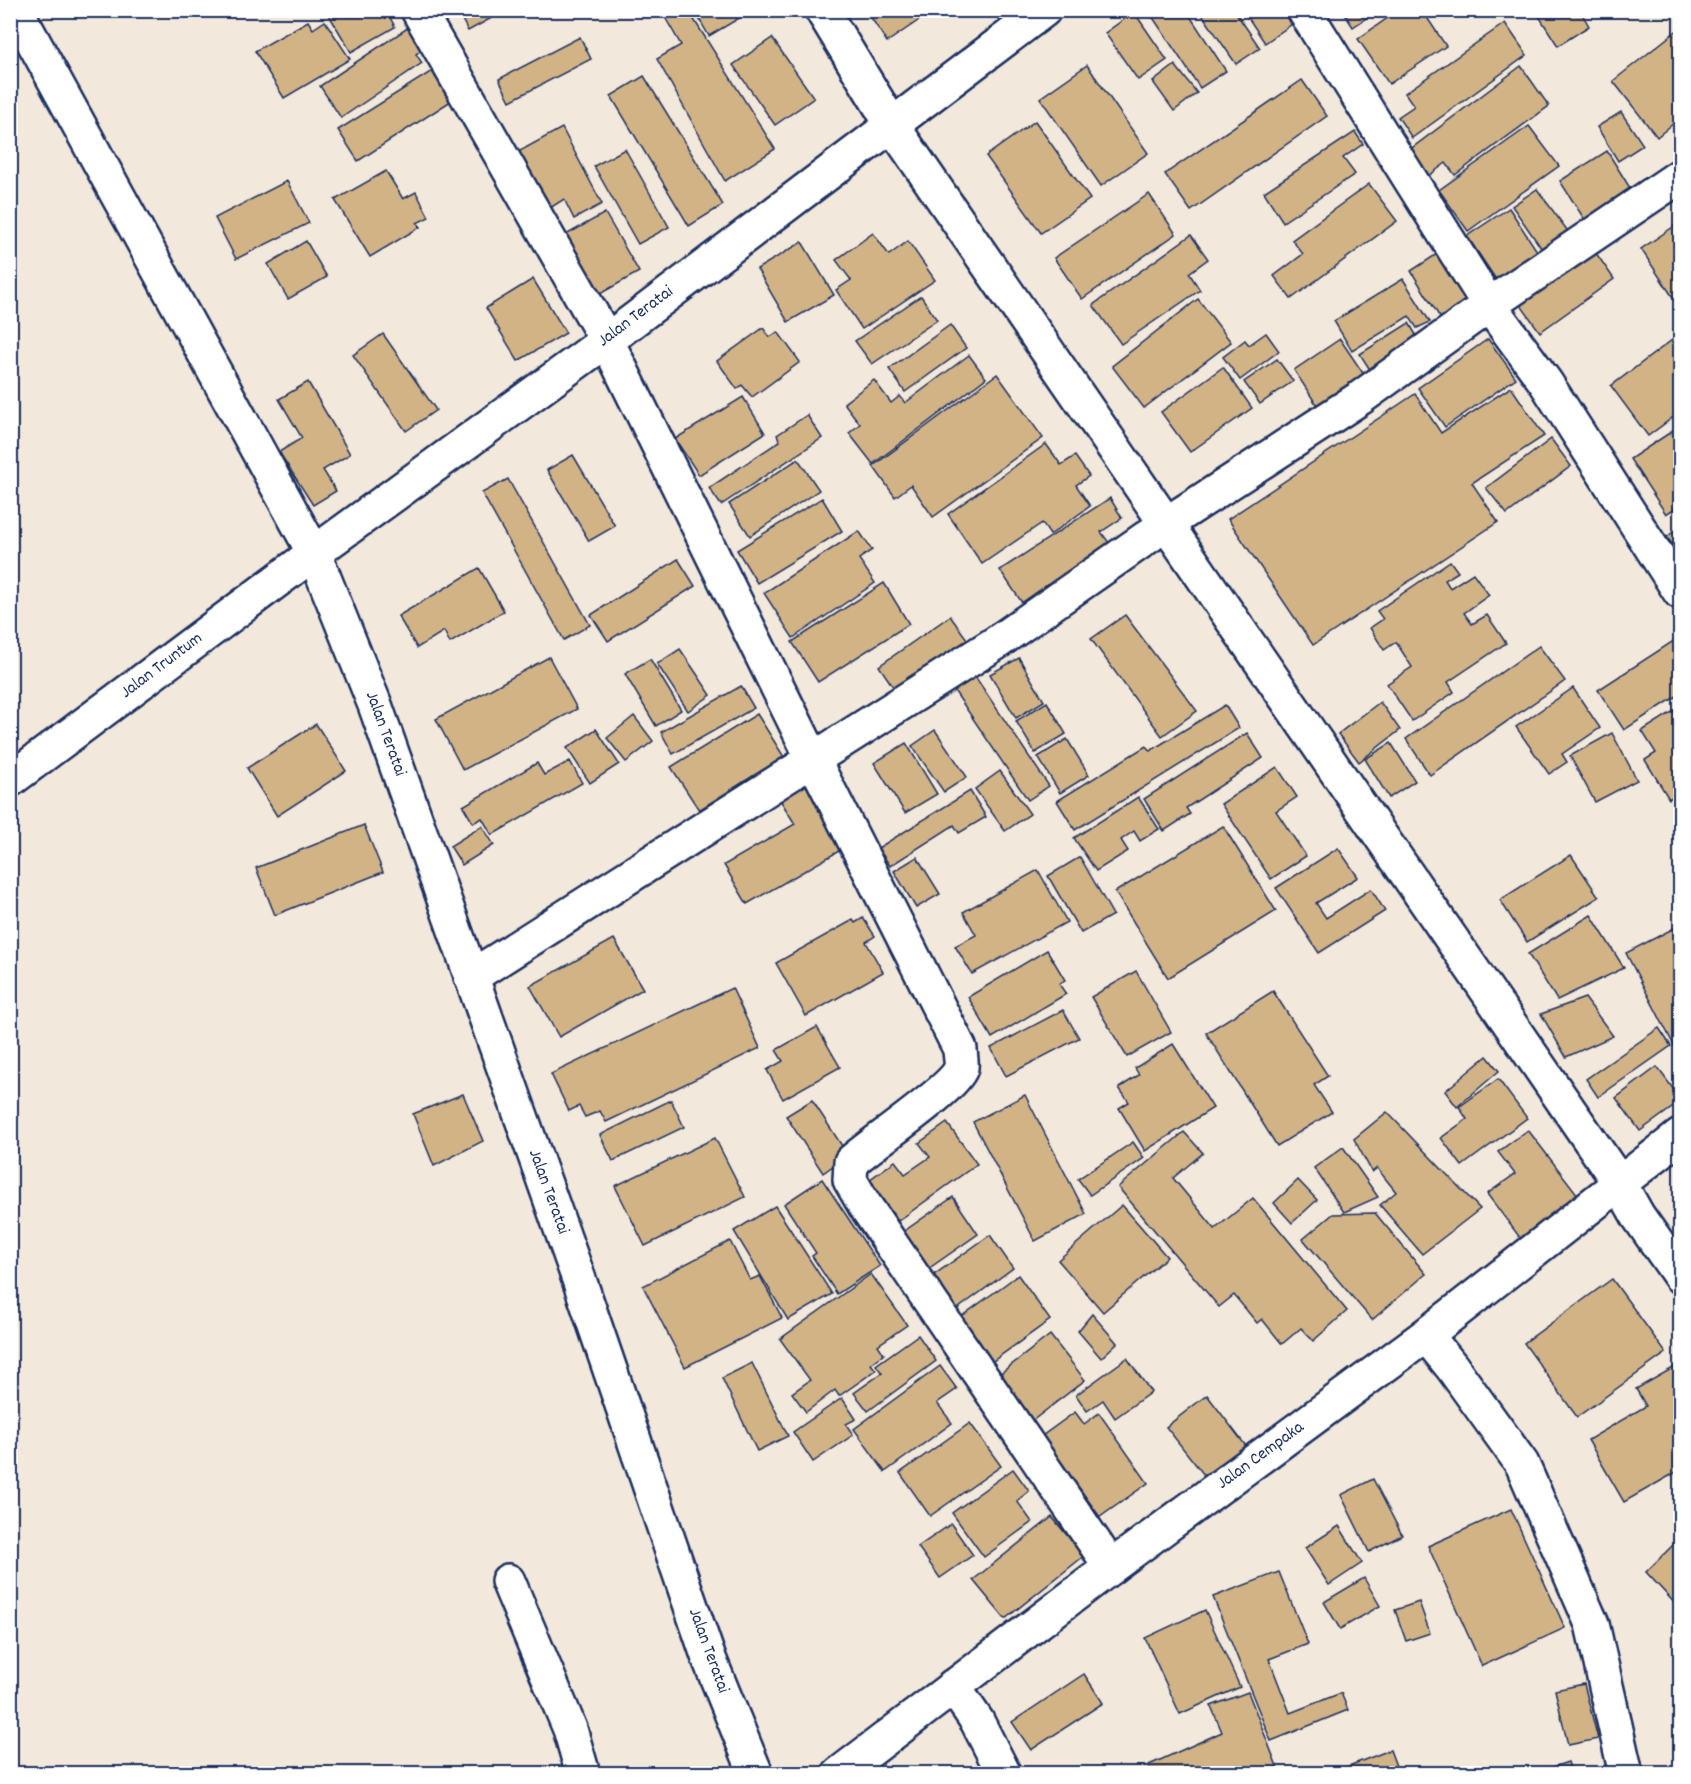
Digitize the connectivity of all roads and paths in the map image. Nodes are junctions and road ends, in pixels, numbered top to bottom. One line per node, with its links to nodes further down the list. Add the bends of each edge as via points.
1 (16, 10): 11 (street)
2 (418, 10): 9 (street)
3 (822, 10): 6 (street)
4 (1044, 10): 6 (street, Jalan Teratai)
5 (1304, 10): 8 (street)
6 (892, 125): 9 (street, Jalan Teratai); 10 (street)
7 (1680, 176): 8 (street)
8 (1489, 305): 10 (street, via 1359,398); 12 (street, via 1546,383)
9 (606, 339): 11 (street, Jalan Teratai); 13 (street)
10 (1166, 524): 13 (street, via 996,643); 17 (street)
11 (314, 553): 14 (street, Jalan Truntum); 15 (street, Jalan Teratai, via 375,705)
12 (1680, 592)
13 (813, 759): 15 (street); 20 (street, via 960,1049 962,1066 942,1091 851,1162 850,1180)
14 (10, 780)
15 (471, 977): 25 (street, Jalan Teratai, via 708,1656)
16 (1680, 1136): 17 (street, Jalan Cempaka)
17 (1620, 1184): 18 (street); 19 (street, Jalan Cempaka)
18 (1680, 1276)
19 (1426, 1335): 20 (street, Jalan Cempaka); 27 (street, via 1522,1464 1592,1624)
20 (1111, 1567): 22 (street, Jalan Cempaka)
21 (508, 1581): 24 (street)
22 (953, 1686): 23 (street); 26 (street, Jalan Cempaka)
23 (991, 1747)
24 (584, 1773)
25 (756, 1773)
26 (839, 1773)
27 (1626, 1773)

